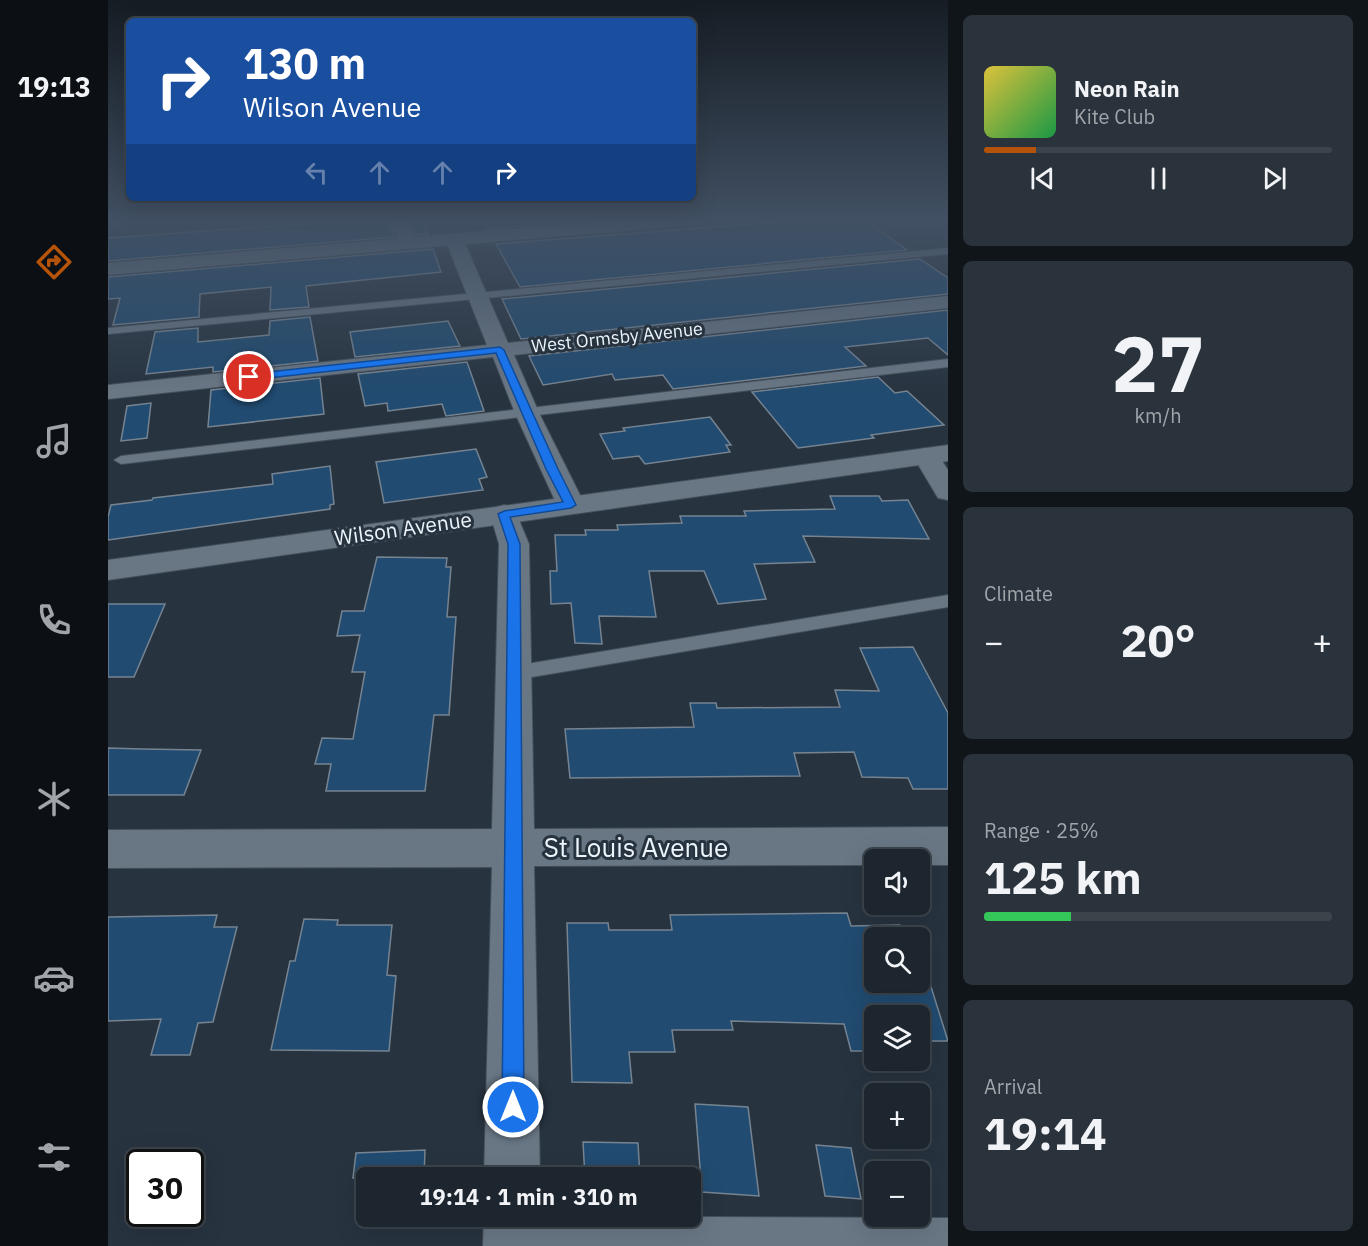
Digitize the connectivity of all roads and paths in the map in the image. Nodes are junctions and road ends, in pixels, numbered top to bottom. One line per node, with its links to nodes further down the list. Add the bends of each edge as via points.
1 (469, 277): 3 (street)
2 (674, 277): 3 (lane)
3 (477, 296): 5 (lane); 6 (street)
4 (948, 302): 6 (street, West Ormsby Avenue)
5 (108, 331)
6 (500, 350): 8 (street, West Ormsby Avenue); 9 (street)
7 (948, 363): 9 (lane)
8 (108, 392)
9 (527, 413): 11 (lane); 13 (street)
10 (937, 455): 12 (street); 13 (street, Wilson Avenue)
11 (121, 460)
12 (948, 492)
13 (571, 505): 14 (street, Wilson Avenue)
14 (504, 514): 15 (street, Wilson Avenue); 17 (street, via 514,544)
15 (108, 570)
16 (948, 601): 17 (lane)
17 (514, 673): 19 (street)
18 (948, 846): 19 (street, St Louis Avenue)
19 (514, 847): 20 (street, St Louis Avenue); 21 (street)
20 (108, 849)
21 (512, 1167)
22 (701, 1225): 23 (lane)
23 (948, 1234)

